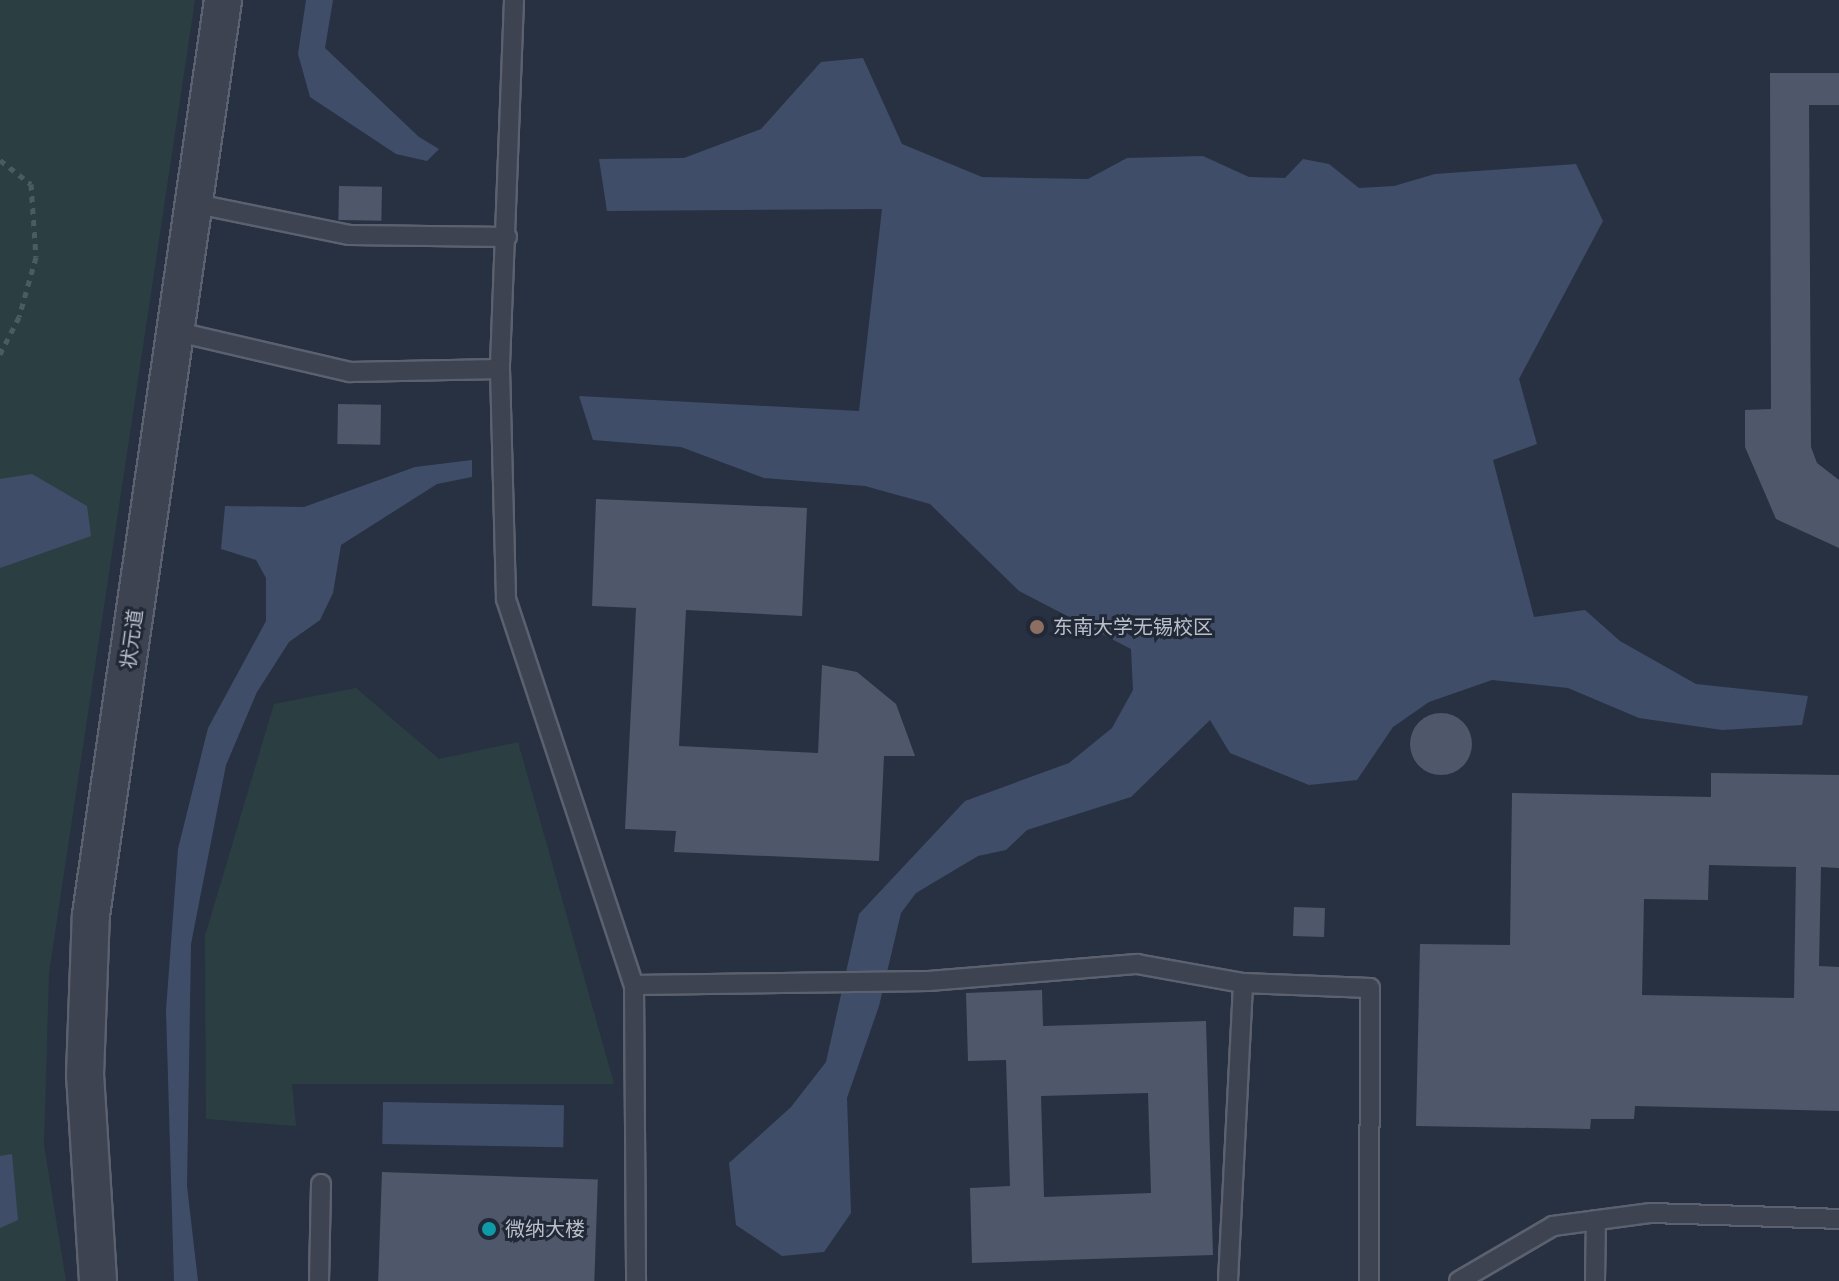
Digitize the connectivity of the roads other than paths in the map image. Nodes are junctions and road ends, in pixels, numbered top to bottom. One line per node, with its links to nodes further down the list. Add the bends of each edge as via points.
1 (223, 0): 3 (street, 状元道)
2 (514, 0): 4 (lane)
3 (197, 204): 4 (lane, via 350,235); 5 (street, 状元道)
4 (507, 237): 6 (lane)
5 (178, 332): 6 (lane, via 350,372); 12 (street, 状元道, via 91,915 85,1075)
6 (500, 369): 8 (lane, via 506,599)
7 (1243, 983): 8 (lane, via 1137,964 929,981); 15 (lane); 16 (lane, via 1370,988)
8 (634, 985): 14 (lane)
9 (321, 1184): 13 (lane)
10 (1839, 1219): 11 (lane, via 1651,1213)
11 (1596, 1220): 17 (lane, via 1553,1226); 18 (lane)
12 (98, 1281)
13 (319, 1281)
14 (636, 1281)
15 (1228, 1281)
16 (1369, 1281)
17 (1459, 1281)
18 (1595, 1281)

